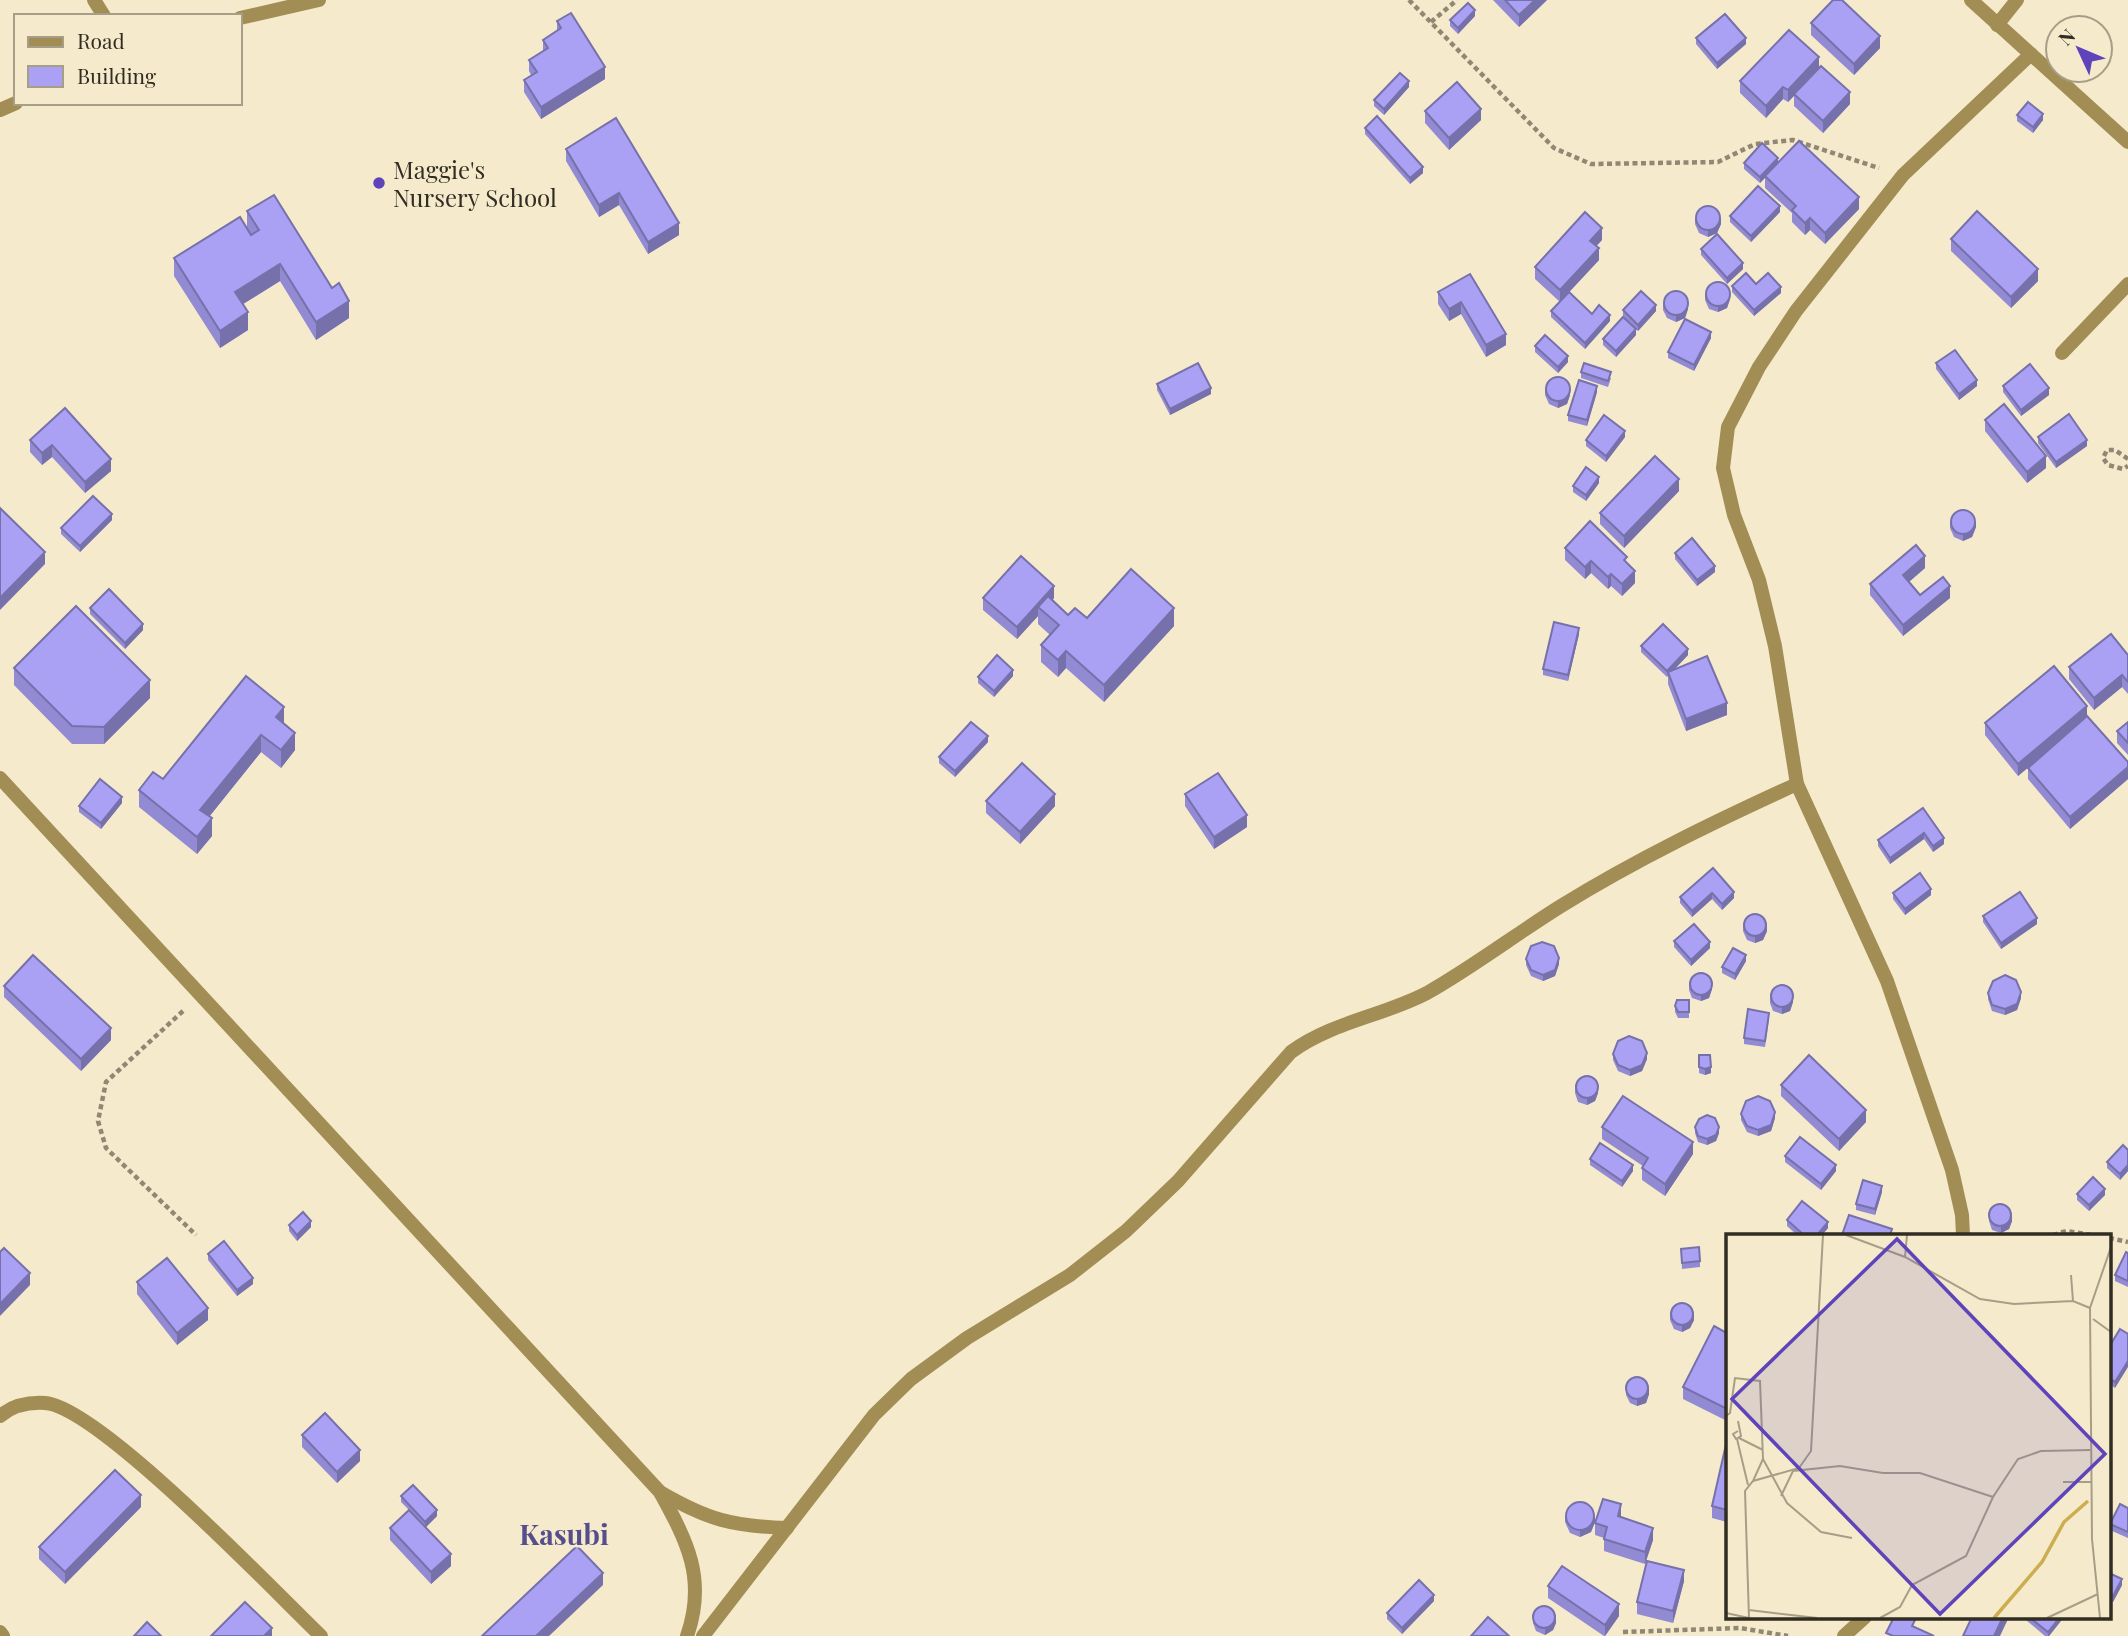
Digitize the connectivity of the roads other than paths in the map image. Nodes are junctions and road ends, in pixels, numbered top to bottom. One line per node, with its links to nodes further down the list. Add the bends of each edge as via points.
1 (319, 0): 4 (street)
2 (1971, 0): 5 (street)
3 (2017, 0): 5 (street)
4 (242, 18)
5 (1997, 25): 6 (street)
6 (2031, 54): 7 (street); 11 (street, via 1903,175 1796,311 1759,367 1728,427 1723,468 1734,515 1759,580)
7 (2128, 142)
8 (2128, 284): 9 (street)
9 (2062, 353)
10 (0, 778): 14 (street)
11 (1797, 784): 12 (street, via 1887,981 1952,1170); 15 (street, via 1673,841 1427,992 1309,1039 1276,1068 1213,1143 1126,1231 1070,1275 999,1316 911,1379 874,1415)
12 (1963, 1234)
13 (0, 1416): 17 (street, via 11,1406 46,1403 88,1422 144,1467)
14 (660, 1492): 15 (street, via 725,1523); 18 (street, via 687,1542 695,1575 695,1605)
15 (787, 1528): 19 (street)
16 (1864, 1618): 20 (street)
17 (321, 1636)
18 (687, 1636)
19 (704, 1636)
20 (1844, 1636)

